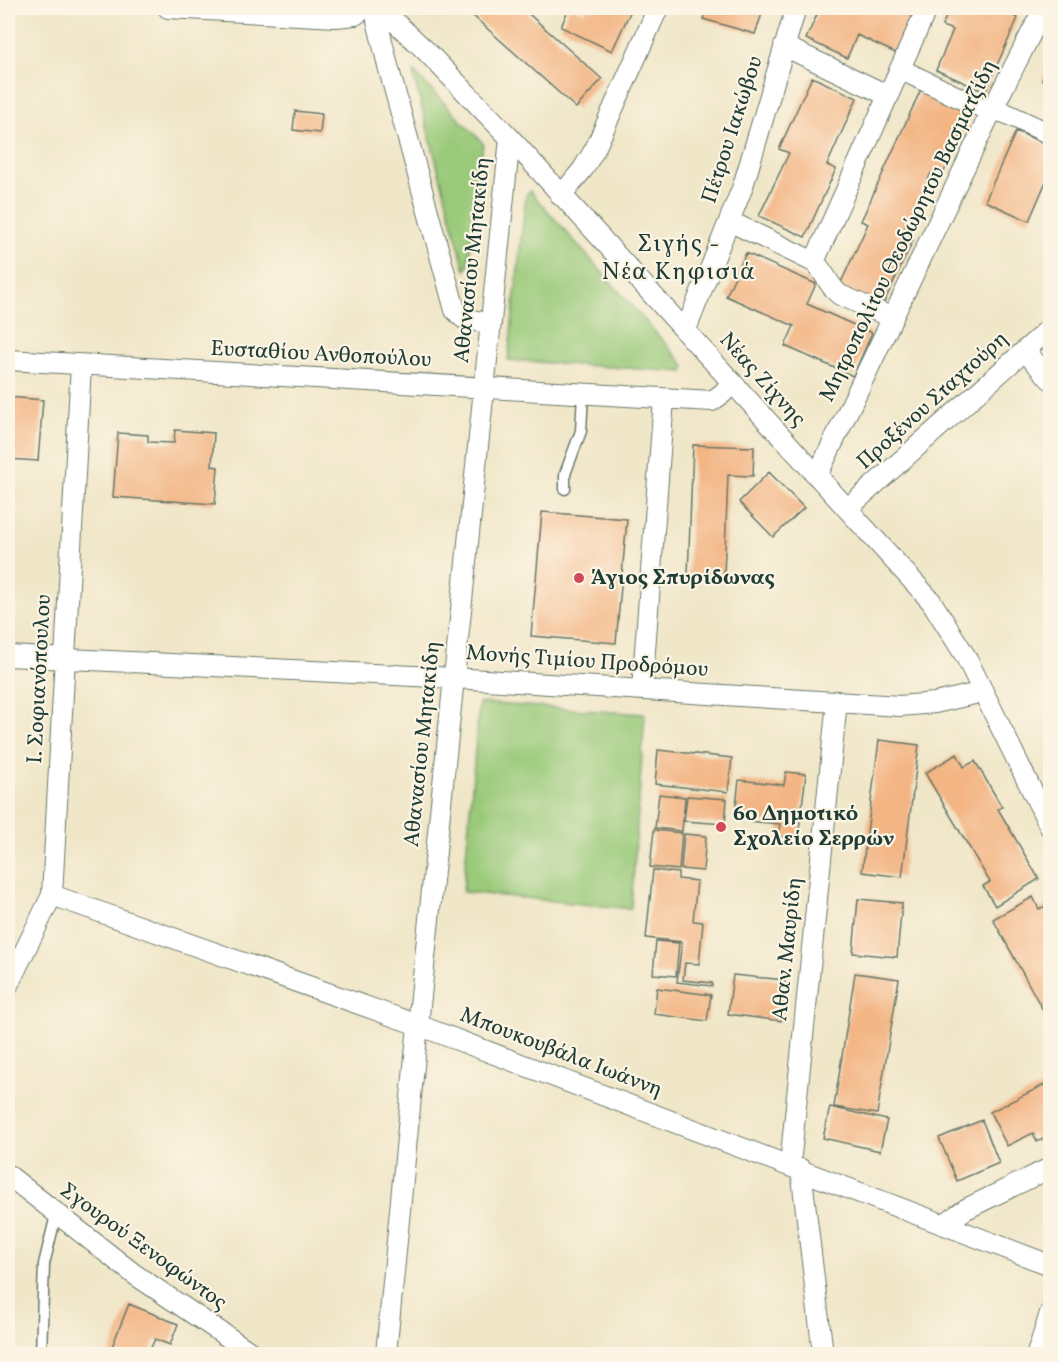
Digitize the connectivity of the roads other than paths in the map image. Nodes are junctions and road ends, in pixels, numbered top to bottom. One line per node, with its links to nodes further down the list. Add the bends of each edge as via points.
1 (168, 8): 2 (street, via 336,17 355,15)
2 (364, 8)
3 (374, 8): 19 (street, via 455,310 463,318)
4 (380, 8): 14 (street, Νέας Ζίχνης)
5 (658, 8): 15 (street, via 595,149)
6 (796, 8): 9 (street, Πέτρου Ιακώβου)
7 (927, 8): 10 (street)
8 (1044, 8): 12 (street, Μητροπολίτου Θεοδώρητου Βασματζίδη)
9 (784, 46): 11 (street); 16 (street, Πέτρου Ιακώβου, via 746,178)
10 (900, 69): 11 (street); 12 (street)
11 (889, 96): 17 (street)
12 (992, 110): 13 (street, via 1005,112); 18 (street, Μητροπολίτου Θεοδώρητου Βασματζίδη)
13 (1050, 134)
14 (510, 138): 15 (street, Νέας Ζίχνης); 19 (street, Αθανασίου Μητακίδη)
15 (561, 196): 21 (street, Νέας Ζίχνης)
16 (729, 221): 17 (street); 21 (street, Πέτρου Ιακώβου)
17 (814, 262): 18 (street, via 840,295)
18 (893, 318): 30 (street, Μητροπολίτου Θεοδώρητου Βασματζίδη)
19 (491, 324): 27 (street, Αθανασίου Μητακίδη)
20 (1050, 328): 22 (street, Προξένου Σταχτούρη)
21 (685, 332): 26 (street, Νέας Ζίχνης)
22 (1025, 351): 25 (street); 32 (street, Προξένου Σταχτούρη)
23 (8, 360): 24 (street, Ευσταθίου Ανθοπούλου)
24 (81, 365): 27 (street, Ευσταθίου Ανθοπούλου); 34 (street, Ι. Σοφιανόπουλου)
25 (1050, 379)
26 (732, 382): 29 (street, Ευσταθίου Ανθοπούλου, via 712,401); 30 (street, Νέας Ζίχνης)
27 (484, 388): 28 (street, Ευσταθίου Ανθοπούλου); 35 (street, Αθανασίου Μητακίδη)
28 (583, 394): 29 (street, Ευσταθίου Ανθοπούλου); 31 (lane, via 581,431 565,474)
29 (664, 399): 36 (street)
30 (817, 476): 32 (street, Νέας Ζίχνης)
31 (565, 489)
32 (847, 509): 37 (street, Νέας Ζίχνης, via 936,608)
33 (8, 656): 34 (street, Μονής Τιμίου Προδρόμου)
34 (65, 659): 35 (street, Μονής Τιμίου Προδρόμου); 40 (street, Ι. Σοφιανόπουλου)
35 (454, 678): 36 (street, Μονής Τιμίου Προδρόμου); 42 (street, Αθανασίου Μητακίδη)
36 (642, 690): 38 (street, Μονής Τιμίου Προδρόμου)
37 (983, 692): 38 (street, Μονής Τιμίου Προδρόμου, via 911,706); 39 (street, Νέας Ζίχνης)
38 (837, 701): 43 (street, Αθαν. Μαυρίδη)
39 (1050, 827)
40 (52, 895): 41 (street, Ι. Σοφιανόπουλου); 42 (street, Μπουκουβάλα Ιωάννη)
41 (8, 985)
42 (418, 1025): 43 (street, Μπουκουβάλα Ιωάννη); 52 (street, Αθανασίου Μητακίδη)
43 (796, 1167): 47 (street, Μπουκουβάλα Ιωάννη); 53 (street, Αθαν. Μαυρίδη)
44 (1050, 1168): 47 (street)
45 (8, 1175): 46 (street, Σγουρού Ξενοφώντος)
46 (56, 1215): 50 (lane, via 44,1264); 51 (street, Σγουρού Ξενοφώντος, via 134,1274)
47 (944, 1224): 48 (street, Μπουκουβάλα Ιωάννη)
48 (1050, 1265)
49 (1050, 1313): 54 (street)
50 (41, 1354)
51 (253, 1354)
52 (386, 1354)
53 (823, 1354)
54 (1037, 1354)

